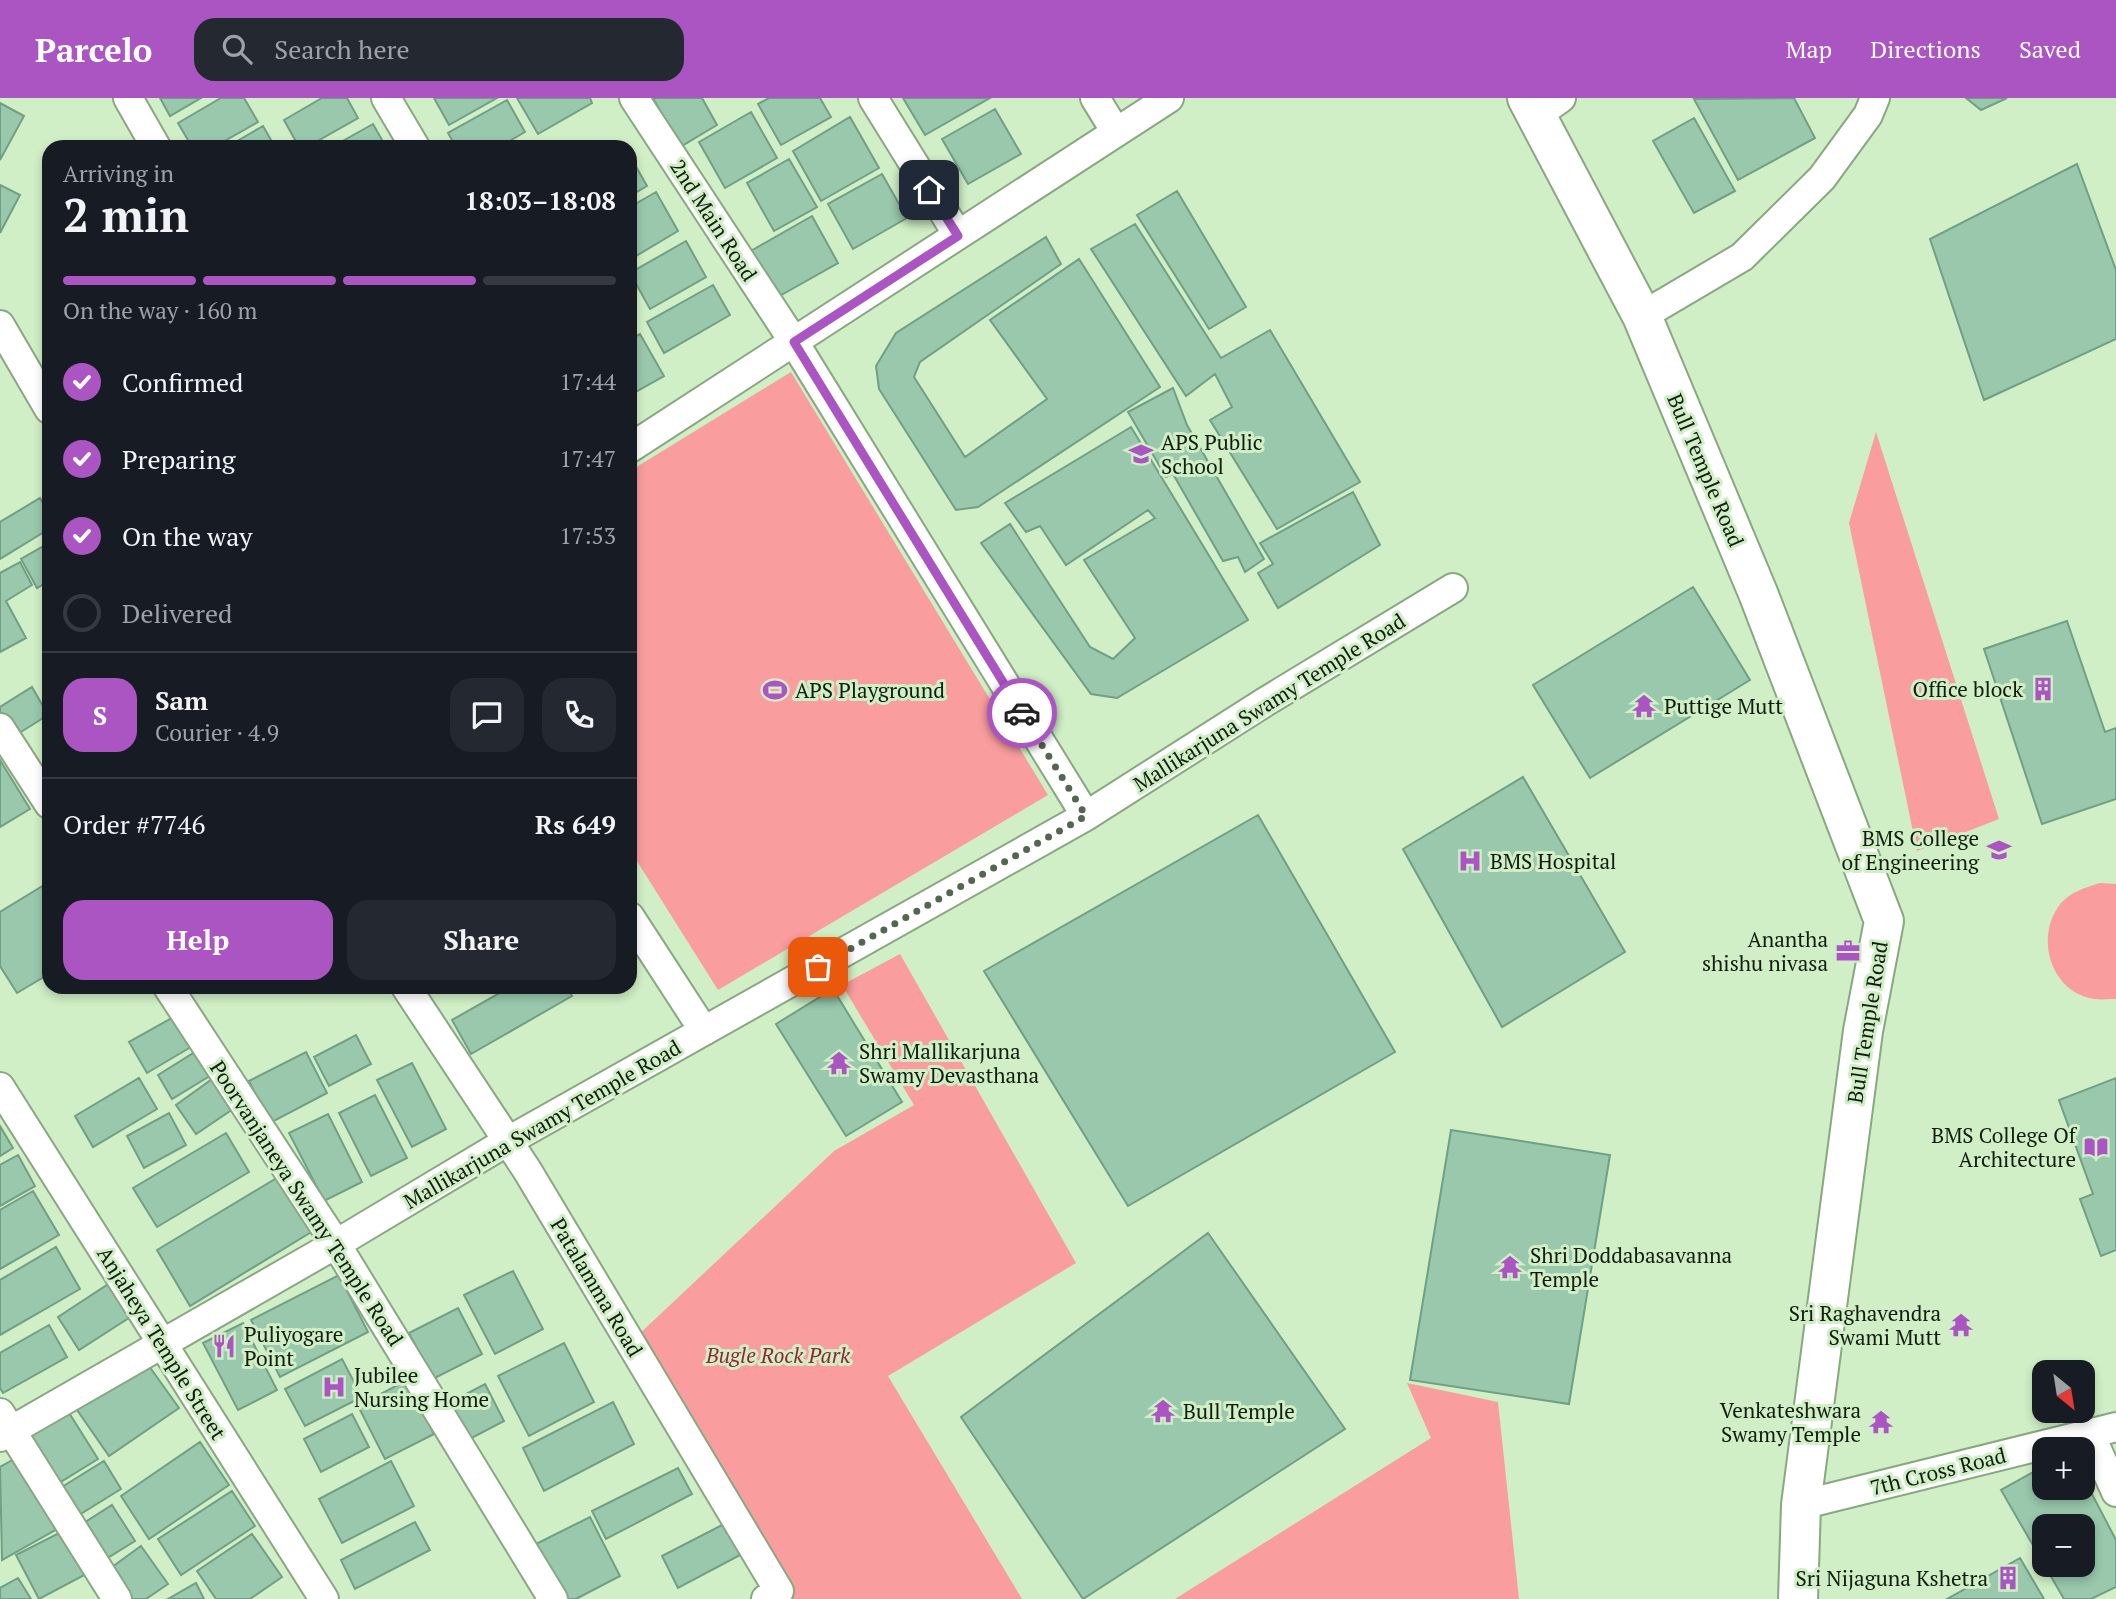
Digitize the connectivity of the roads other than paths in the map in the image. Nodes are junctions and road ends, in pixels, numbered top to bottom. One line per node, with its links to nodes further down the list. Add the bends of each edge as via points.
1 (128, 98): 10 (street)
2 (386, 98): 11 (street)
3 (634, 98): 15 (street, 2nd Main Road)
4 (873, 98): 12 (street)
5 (1095, 98): 9 (street)
6 (1169, 98): 9 (street)
7 (1875, 98): 13 (street, via 1868,115 1822,178 1742,257)
8 (1541, 104): 13 (street, Bull Temple Road)
9 (1116, 132): 12 (street)
10 (152, 140)
11 (411, 140)
12 (958, 236): 15 (street)
13 (1642, 316): 33 (street, Bull Temple Road, via 1758,593 1884,921 1863,1031)
14 (0, 325): 16 (street)
15 (794, 342): 17 (street); 21 (street)
16 (42, 397)
17 (637, 443)
18 (1453, 588): 21 (street, Mallikarjuna Swamy Temple Road)
19 (0, 728): 20 (street)
20 (42, 793)
21 (1086, 816): 25 (street, Mallikarjuna Swamy Temple Road)
22 (637, 928): 25 (street)
23 (173, 994): 28 (street, Poorvanjaneya Swamy Temple Road)
24 (411, 994): 27 (street, Patalamma Road)
25 (704, 1031): 27 (street, Mallikarjuna Swamy Temple Road)
26 (0, 1087): 29 (street, Anjaheya Temple Street)
27 (508, 1141): 28 (street, Mallikarjuna Swamy Temple Road); 34 (street, Patalamma Road)
28 (335, 1244): 29 (street, Mallikarjuna Swamy Temple Road); 37 (street, Poorvanjaneya Swamy Temple Road)
29 (162, 1343): 30 (street, Mallikarjuna Swamy Temple Road); 36 (street, Anjaheya Temple Street)
30 (4, 1427): 35 (street)
31 (2103, 1430): 32 (street); 33 (street, 7th Cross Road)
32 (2116, 1492)
33 (1801, 1505): 38 (street, Bull Temple Road)
34 (772, 1595)
35 (117, 1599)
36 (324, 1599)
37 (553, 1599)
38 (1798, 1599)

